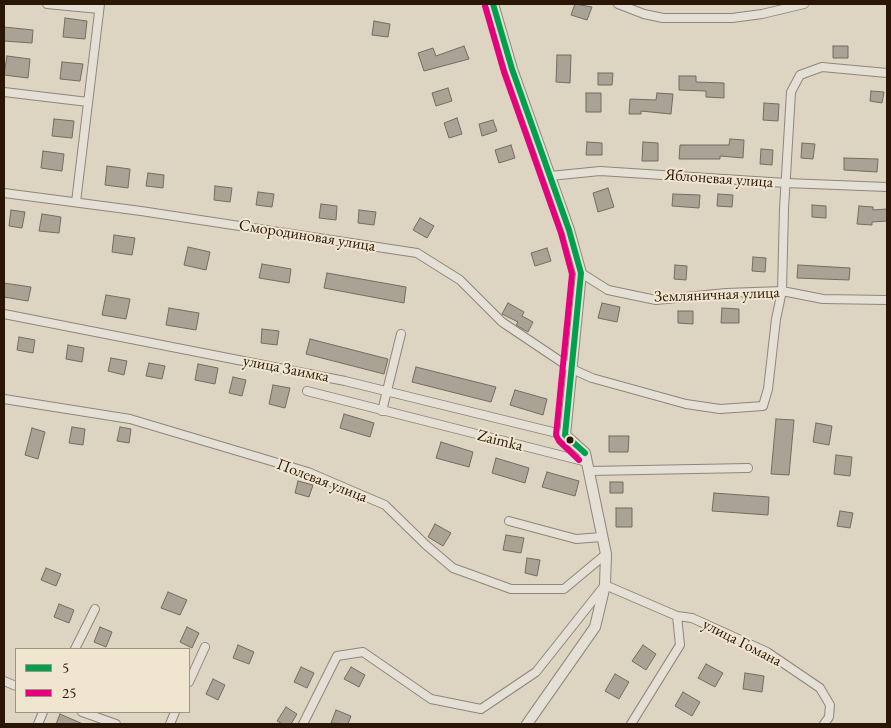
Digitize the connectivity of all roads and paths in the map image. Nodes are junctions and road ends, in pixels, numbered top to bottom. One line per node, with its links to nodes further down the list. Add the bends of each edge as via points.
1 (47, 4): 5 (street)
2 (493, 4): 9 (street, via 512,70)
3 (618, 4): 4 (street, via 663,18 722,18 762,14)
4 (804, 4)
5 (99, 6): 8 (street)
6 (887, 73): 10 (street, via 822,66 800,75 791,92)
7 (4, 92): 8 (street)
8 (88, 102): 13 (street)
9 (550, 176): 10 (street, Яблоневая улица, via 600,171); 14 (street)
10 (786, 183): 11 (street, Яблоневая улица); 15 (street)
11 (887, 187)
12 (4, 193): 13 (street, Смородиновая улица)
13 (76, 202): 19 (street, Смородиновая улица, via 416,253 460,280 502,322)
14 (581, 273): 15 (street, Земляничная улица, via 608,290 656,300); 19 (street)
15 (782, 291): 16 (street, Земляничная улица, via 823,299); 19 (street, Смородиновая улица, via 763,406 720,408 686,404 592,378)
16 (887, 300)
17 (4, 314): 21 (street, улица Заимка)
18 (401, 334): 21 (street)
19 (572, 369): 24 (street)
20 (307, 391): 23 (street, Zaimka)
21 (388, 392): 23 (street); 24 (street, улица Заимка)
22 (4, 399): 29 (street, Полевая улица, via 130,419 308,472 385,505 453,568 511,589 564,589)
23 (382, 411): 25 (street, Zaimka)
24 (565, 435): 25 (street)
25 (587, 462): 26 (street, Zaimka); 28 (street)
26 (748, 468)
27 (509, 521): 28 (street, via 576,539)
28 (602, 537): 29 (street)
29 (606, 554): 30 (street)
30 (605, 585): 32 (street, улица Гомана); 38 (street, via 536,672 481,709 430,699 363,652 337,656); 39 (street, via 595,627)
31 (95, 610): 34 (street)
32 (677, 616): 40 (street, via 680,645); 41 (street, улица Гомана, via 692,618 767,652 820,688 830,705 829,717)
33 (205, 647): 35 (street)
34 (76, 648)
35 (190, 680)
36 (85, 713): 37 (street)
37 (116, 724)
38 (303, 724)
39 (527, 724)
40 (631, 724)
41 (824, 724)

